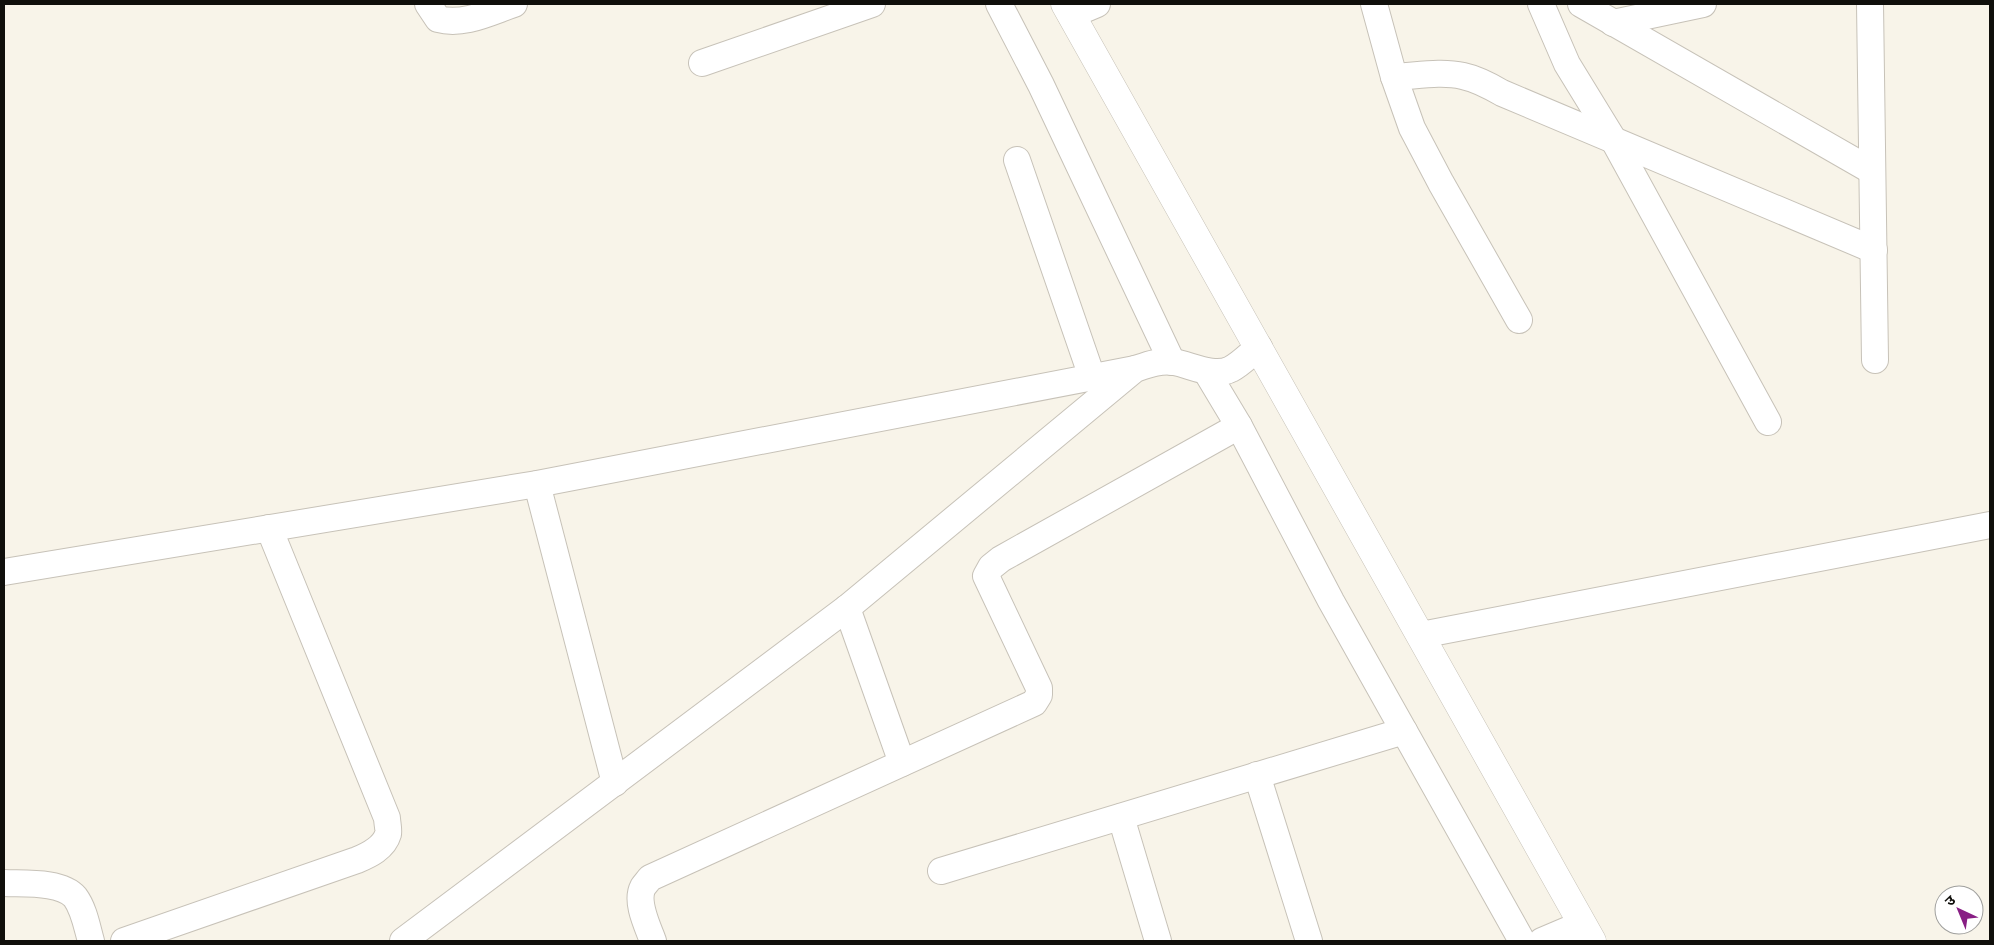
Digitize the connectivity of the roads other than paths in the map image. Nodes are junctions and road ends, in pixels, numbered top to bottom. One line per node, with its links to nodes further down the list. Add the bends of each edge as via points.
1 (428, 4): 2 (street, via 438,19 450,22 463,21)
2 (514, 4)
3 (872, 4): 13 (street)
4 (999, 4): 22 (street)
5 (1097, 4): 11 (street)
6 (1374, 4): 14 (street)
7 (1541, 4): 15 (street, via 1567,64)
8 (1581, 4): 12 (street)
9 (1870, 4): 17 (street)
10 (1694, 5): 12 (street)
11 (1068, 9): 20 (street)
12 (1613, 23): 17 (street)
13 (702, 63)
14 (1394, 77): 15 (street, via 1462,76); 19 (street, via 1416,136)
15 (1613, 139): 18 (street); 25 (street)
16 (1017, 160): 24 (street)
17 (1872, 171): 18 (street)
18 (1874, 250): 21 (street)
19 (1519, 320)
20 (1237, 360): 22 (street); 26 (street); 32 (street)
21 (1875, 360)
22 (1172, 362): 23 (street)
23 (1135, 369): 24 (street); 31 (street)
24 (1092, 377): 27 (street)
25 (1768, 422)
26 (1239, 426): 33 (street); 34 (street, via 1001,559 991,568 986,576 1039,688 1039,696 1028,707)
27 (537, 484): 29 (street); 36 (street)
28 (1990, 525): 32 (street)
29 (269, 528): 30 (street); 42 (street, via 386,818 388,834 372,853 357,860)
30 (4, 572)
31 (847, 608): 34 (street); 36 (street)
32 (1421, 635): 40 (street)
33 (1404, 731): 35 (street); 47 (street)
34 (902, 763): 44 (street, via 650,878 642,888 641,897)
35 (1258, 775): 37 (street); 46 (street)
36 (614, 782): 43 (street)
37 (1120, 817): 38 (street); 45 (street)
38 (941, 871)
39 (4, 882): 41 (street, via 56,886 67,890 82,910)
40 (1583, 931): 48 (street)
41 (91, 941)
42 (124, 941)
43 (403, 941)
44 (653, 941)
45 (1158, 941)
46 (1309, 941)
47 (1522, 941)
48 (1542, 941)

